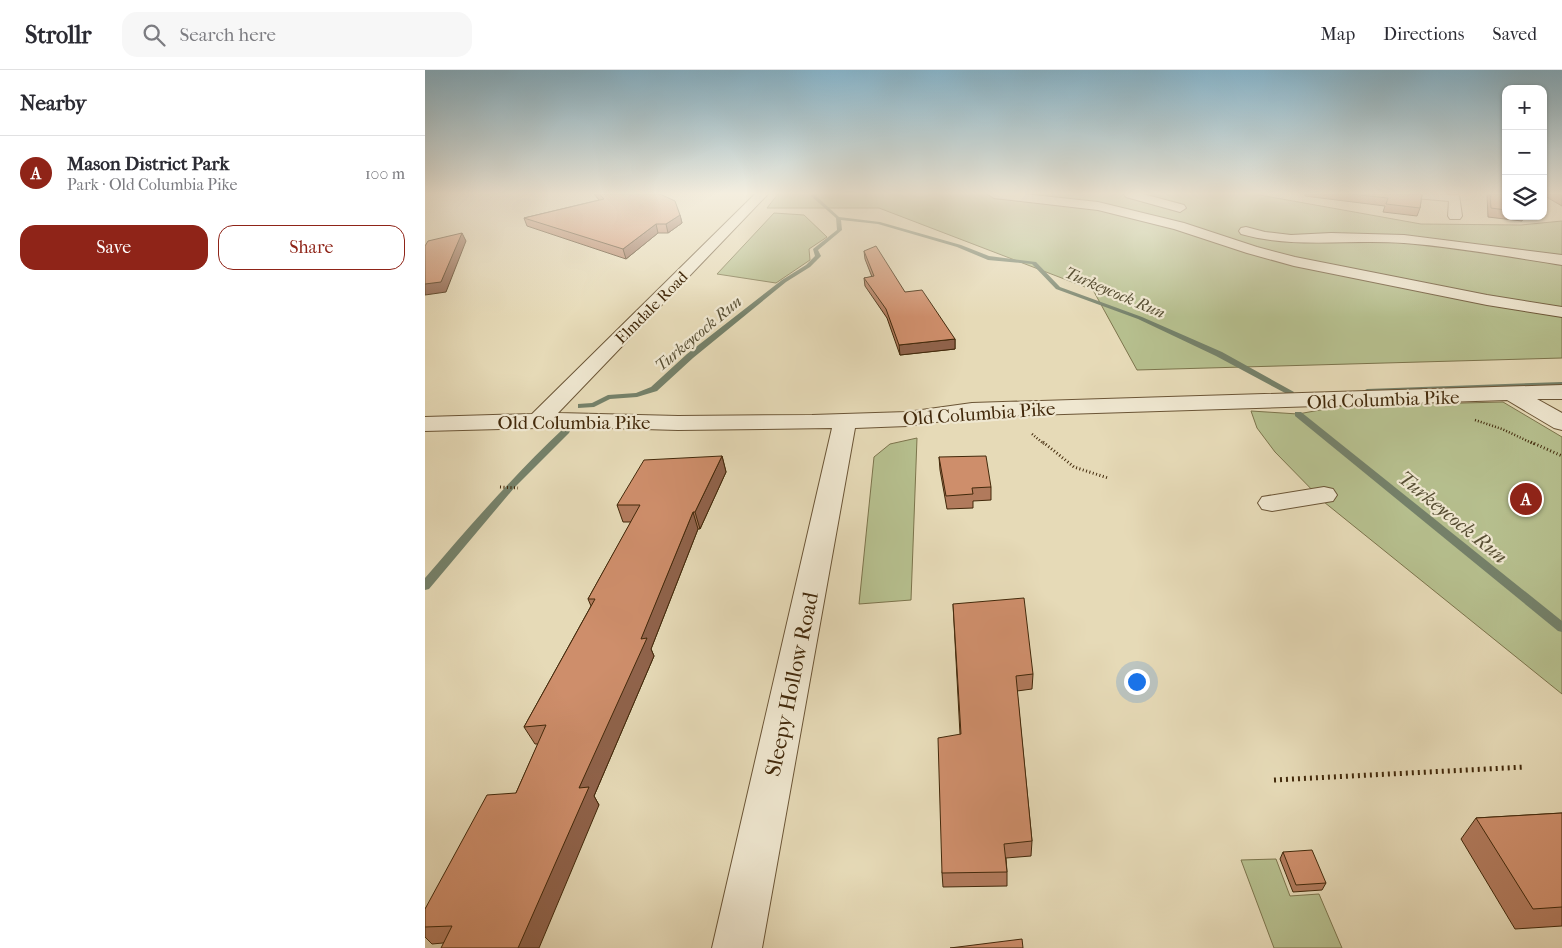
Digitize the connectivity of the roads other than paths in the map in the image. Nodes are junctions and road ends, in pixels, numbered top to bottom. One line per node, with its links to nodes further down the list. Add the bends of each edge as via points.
1 (722, 235): 8 (street, Elmdale Road)
2 (1206, 235): 5 (street, via 1294,261)
3 (1263, 235): 4 (street, via 1277,238 1350,238 1379,247 1441,243)
4 (1562, 260)
5 (1562, 312)
6 (1562, 392): 7 (street, Old Columbia Pike)
7 (1512, 394): 9 (street, Old Columbia Pike, via 972,410 907,419); 10 (street)
8 (539, 420): 9 (street, Old Columbia Pike, via 710,424); 11 (street, Old Columbia Pike)
9 (845, 421): 14 (street, Sleepy Hollow Road)
10 (1562, 423)
11 (425, 424)
12 (1324, 495): 13 (street)
13 (1272, 503)
14 (737, 948)

